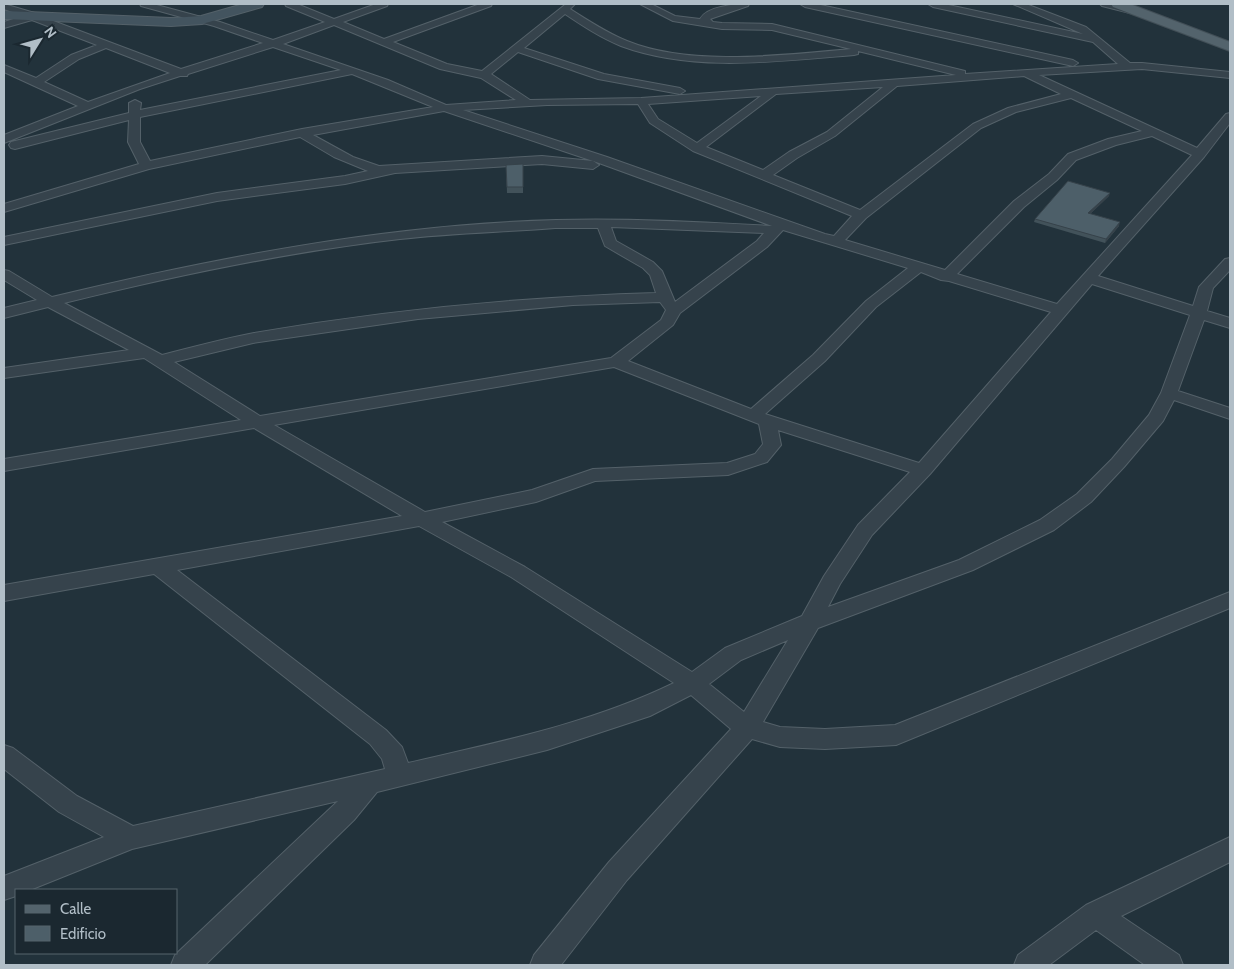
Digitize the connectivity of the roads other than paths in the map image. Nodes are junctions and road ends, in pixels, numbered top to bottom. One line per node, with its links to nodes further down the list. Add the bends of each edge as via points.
1 (144, 4): 20 (street)
2 (257, 4): 20 (street)
3 (289, 4): 21 (street)
4 (384, 4): 21 (street)
5 (488, 4): 26 (street)
6 (644, 4): 22 (street, via 673,18)
7 (745, 4): 22 (street, via 708,15 704,19)
8 (805, 4): 17 (street)
9 (933, 4): 25 (street)
10 (1018, 4): 25 (street, via 1083,29)
11 (1105, 4): 16 (street)
12 (1118, 4): 16 (main road)
13 (4, 6): 19 (street)
14 (567, 6): 30 (street); 31 (street, via 599,32 633,47 683,57 765,60)
15 (857, 6): 17 (street)
16 (1139, 8): 24 (main road); 29 (main road)
17 (841, 11): 34 (street)
18 (4, 15): 19 (street)
19 (35, 16): 20 (street, via 171,22); 23 (street); 28 (street)
20 (202, 20): 27 (street)
21 (334, 20): 26 (street); 27 (street)
22 (709, 23): 31 (street, via 772,27)
23 (4, 25)
24 (1230, 38)
25 (1096, 40): 32 (street)
26 (384, 42): 38 (street, via 444,67)
27 (272, 44): 35 (street); 37 (street)
28 (106, 45): 37 (street); 41 (street, via 75,57)
29 (1230, 47)
30 (515, 48): 38 (street); 46 (street, via 602,77)
31 (869, 50): 40 (street)
32 (1128, 67): 34 (street); 39 (street, via 1177,68)
33 (4, 68): 41 (street)
34 (1094, 68): 36 (street)
35 (350, 72): 51 (street, via 384,82); 52 (street)
36 (1027, 73): 40 (street); 45 (street)
37 (183, 74): 43 (street)
38 (484, 75): 48 (street)
39 (1230, 75)
40 (978, 77): 42 (street)
41 (36, 83): 49 (street)
42 (894, 83): 44 (street); 63 (street, via 831,134)
43 (136, 87): 49 (street); 52 (street)
44 (774, 91): 46 (street); 58 (street)
45 (1074, 94): 54 (street); 65 (street, via 997,114 976,126)
46 (723, 95): 47 (street)
47 (641, 101): 48 (street); 58 (street, via 654,121)
48 (527, 103): 50 (street)
49 (87, 106): 56 (street)
50 (471, 106): 51 (street); 70 (street, via 794,221)
51 (445, 108): 55 (street); 62 (street)
52 (135, 115): 57 (street); 60 (street, via 134,142)
53 (1230, 116): 59 (street)
54 (1155, 132): 59 (street); 74 (street, via 1112,142 1072,157 1006,216)
55 (302, 133): 60 (street); 61 (street, via 358,164 379,170)
56 (4, 139)
57 (4, 147)
58 (697, 148): 63 (street)
59 (1200, 154): 75 (street)
60 (146, 166): 64 (street)
61 (395, 169): 62 (street, via 542,160 584,163); 69 (street, via 345,180 217,197)
62 (642, 174): 68 (street)
63 (764, 176): 65 (street)
64 (4, 208)
65 (861, 215): 70 (street)
66 (603, 223): 67 (street); 76 (street, via 610,243 648,265 657,274); 77 (street, via 400,235 281,252 165,274)
67 (774, 230): 68 (street); 79 (street, via 762,244)
68 (799, 231): 70 (street)
69 (4, 240)
70 (836, 242): 72 (street)
71 (1230, 262): 81 (street, via 1206,287)
72 (917, 268): 74 (street); 88 (street, via 871,304)
73 (4, 274): 77 (street)
74 (946, 277): 78 (street)
75 (1088, 278): 78 (street); 81 (street)
76 (665, 297): 79 (street); 83 (street, via 573,300 418,314)
77 (52, 303): 80 (street); 83 (street)
78 (1061, 310): 91 (street)
79 (673, 311): 84 (street, via 668,322)
80 (4, 313)
81 (1199, 313): 82 (street); 86 (street)
82 (1230, 323)
83 (152, 356): 85 (street); 89 (street)
84 (616, 362): 88 (street); 89 (street)
85 (4, 374)
86 (1169, 393): 87 (street); 96 (street, via 1157,417 1118,463 1084,498 1047,525 966,565)
87 (1230, 414)
88 (760, 418): 91 (street); 92 (street, via 772,445 761,458 728,469 593,475 536,496)
89 (258, 423): 90 (street); 92 (street)
90 (4, 465)
91 (923, 470): 96 (street, via 865,530 831,581)
92 (422, 519): 93 (street); 97 (street, via 518,572)
93 (158, 566): 94 (street); 100 (street, via 378,737 393,754)
94 (4, 593)
95 (1230, 600): 98 (street, via 896,735 825,739 780,737)
96 (810, 622): 97 (street, via 733,654); 98 (street)
97 (693, 684): 98 (street); 100 (street, via 642,710 547,740)
98 (747, 728): 107 (street, via 618,871)
99 (4, 755): 102 (street, via 68,804)
100 (399, 774): 101 (street)
101 (371, 782): 102 (street); 106 (street, via 345,812)
102 (131, 838): 104 (street)
103 (1230, 849): 105 (street)
104 (4, 888)
105 (1096, 914): 108 (street); 109 (street)
106 (185, 965)
107 (544, 965)
108 (1028, 965)
109 (1170, 965)

